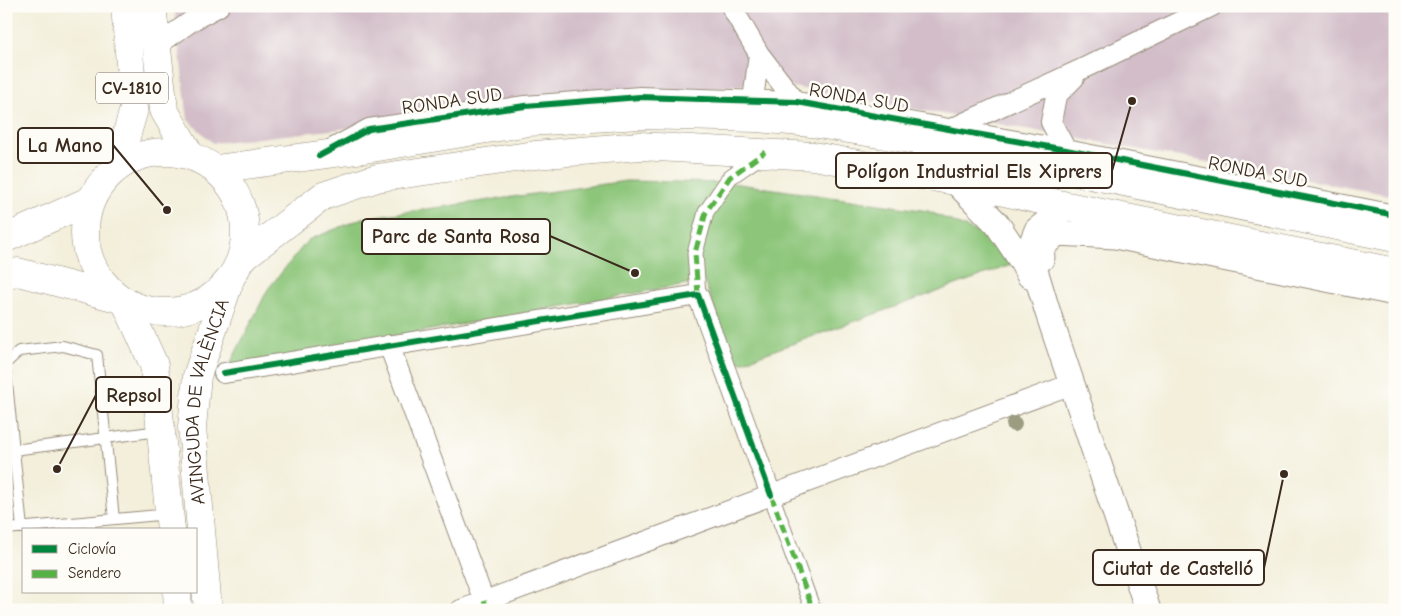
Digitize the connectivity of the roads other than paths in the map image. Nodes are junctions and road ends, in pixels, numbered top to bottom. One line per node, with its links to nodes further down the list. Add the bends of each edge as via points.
1 (125, 6): 16 (main road, CV-1810, via 134,109)
2 (152, 6): 6 (main road, CV-1810)
3 (219, 6): 6 (street)
4 (732, 6): 7 (street)
5 (1212, 6): 8 (street)
6 (156, 46): 14 (main road, via 164,110)
7 (759, 54): 9 (street); 10 (street)
8 (1082, 69): 11 (street); 12 (street, via 1056,96 1052,113 1051,122)
9 (753, 100): 10 (street, RONDA SUD); 15 (street, RONDA SUD, via 640,97 525,106 369,129)
10 (804, 113): 11 (street, RONDA SUD); 15 (main road, RONDA SUD, via 757,118 640,115 528,122); 23 (main road, RONDA SUD)
11 (951, 129): 12 (street, RONDA SUD)
12 (1066, 150): 21 (street, RONDA SUD)
13 (765, 152): 18 (main road, via 812,156); 24 (main road, via 640,146 535,155 377,178 323,196); 29 (street, via 730,178 706,212 695,253)
14 (190, 155): 16 (main road, via 152,152); 17 (main road)
15 (319, 156): 17 (main road, RONDA SUD)
16 (117, 168): 19 (main road, via 102,182)
17 (216, 169): 24 (main road, via 237,194 246,225)
18 (956, 181): 20 (main road); 31 (street, via 996,224 1021,260)
19 (91, 200): 22 (main road); 30 (main road, via 84,236 86,244 94,270)
20 (1066, 206): 25 (main road); 31 (street, via 1037,230 1029,250)
21 (1395, 215)
22 (8, 237)
23 (1395, 238)
24 (242, 258): 27 (main road)
25 (1395, 272)
26 (10, 275): 30 (main road)
27 (229, 283): 30 (main road, via 199,306 162,314); 48 (main road, AVINGUDA DE VALÈNCIA, via 198,376 192,426)
28 (1395, 293): 31 (street, via 1115,236 1057,234 1041,248)
29 (698, 296): 32 (street); 40 (street)
30 (121, 301): 37 (main road, AVINGUDA DE VALÈNCIA, via 154,365)
31 (1048, 313): 36 (street)
32 (390, 345): 35 (street); 46 (street)
33 (6, 363): 38 (lane, via 19,351 63,346 97,355)
34 (6, 373): 39 (lane)
35 (224, 373)
36 (1072, 384): 40 (street); 51 (street)
37 (162, 431): 38 (lane); 42 (main road, AVINGUDA DE VALÈNCIA)
38 (106, 438): 39 (lane); 41 (lane)
39 (10, 450): 43 (lane)
40 (771, 495): 46 (street); 50 (street)
41 (114, 519): 42 (lane); 43 (lane)
42 (170, 522)
43 (22, 528): 44 (lane)
44 (6, 529)
45 (177, 594): 47 (main road)
46 (486, 605): 49 (street)
47 (178, 610)
48 (208, 610)
49 (461, 610)
50 (813, 610)
51 (1148, 610)

